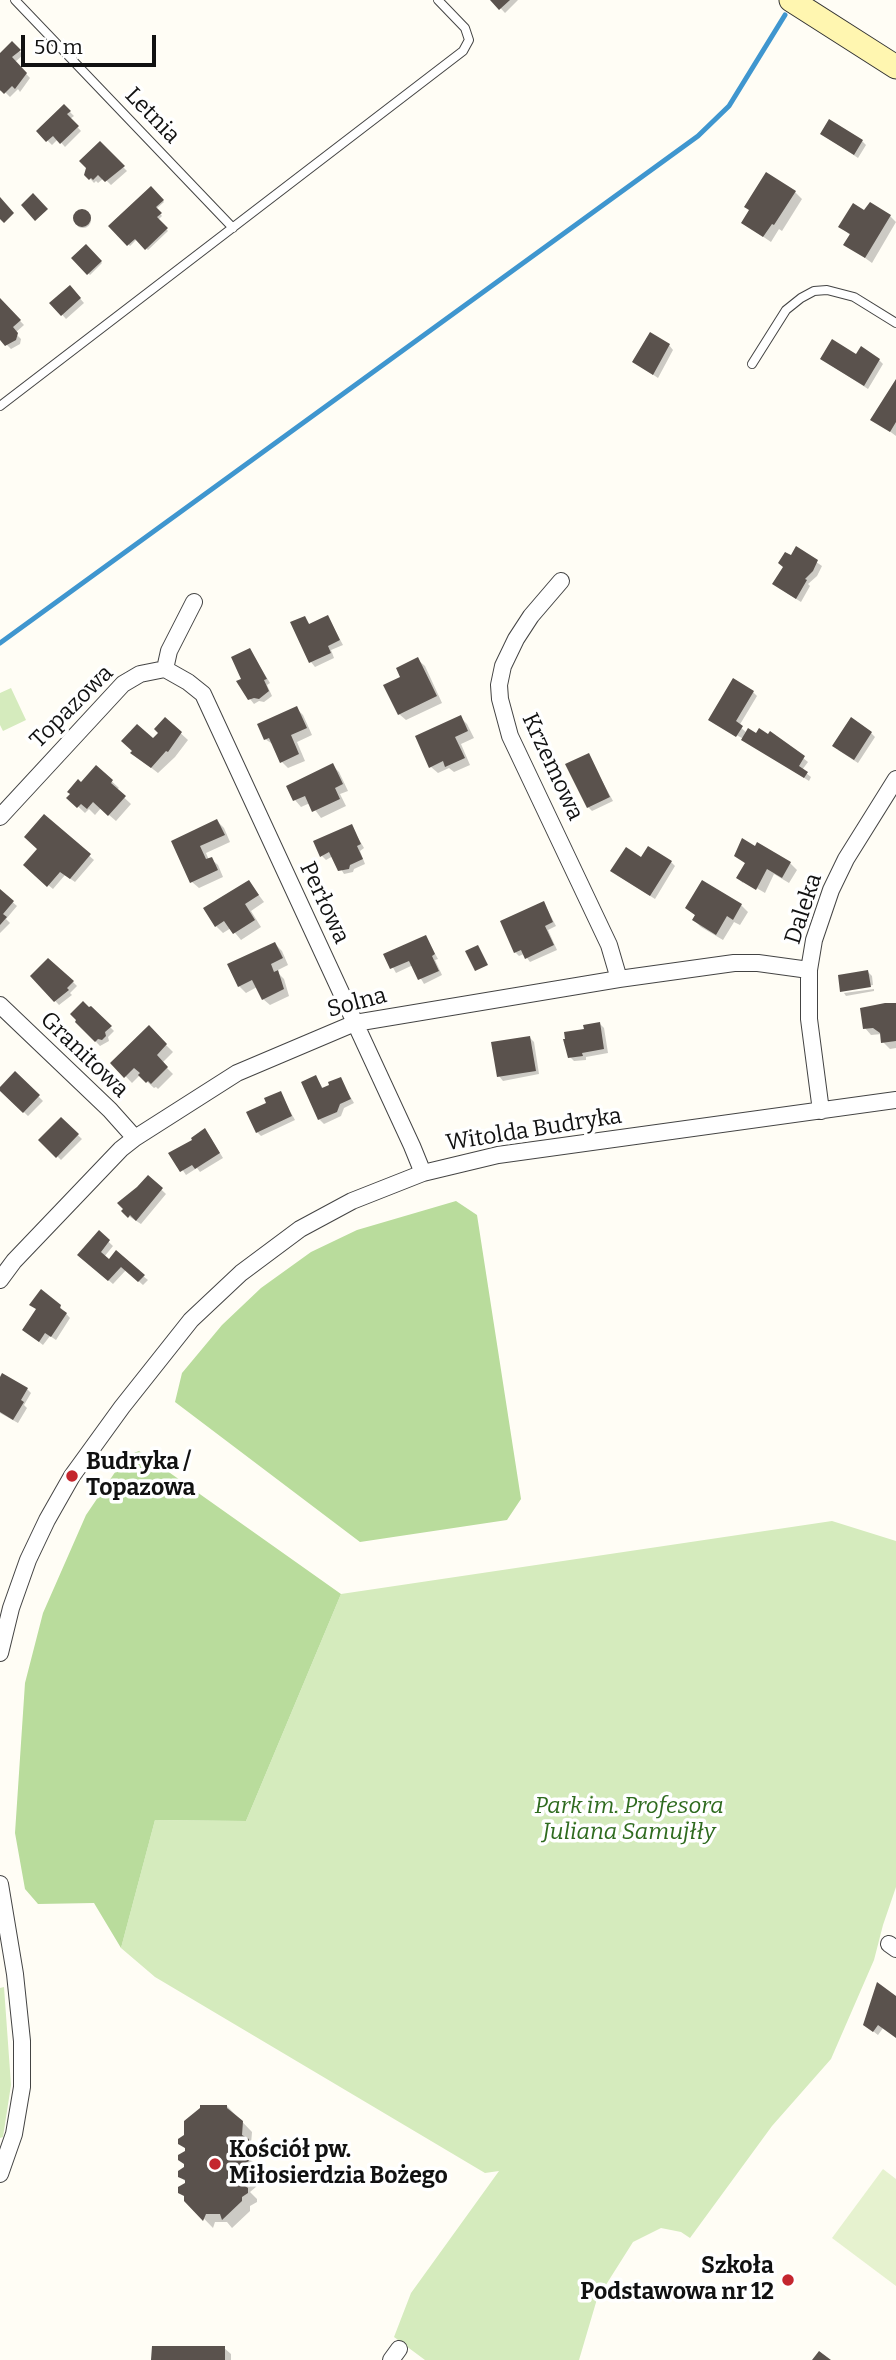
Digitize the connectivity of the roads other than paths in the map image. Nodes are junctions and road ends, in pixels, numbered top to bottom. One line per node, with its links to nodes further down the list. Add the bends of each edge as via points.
1 (15, 0): 5 (lane, Letnia)
2 (438, 0): 5 (lane, via 464,28 469,40 463,51)
3 (791, 0): 4 (main road)
4 (896, 67)
5 (233, 228): 8 (lane)
6 (896, 323): 7 (lane, via 854,296 814,292 786,310)
7 (752, 364)
8 (1, 402)
9 (561, 581): 15 (street, Krzemowa, via 516,639 503,666 500,699 510,736 609,944)
10 (194, 602): 11 (street)
11 (165, 669): 13 (street, Topazowa, via 140,674 123,684); 17 (street, Perłowa, via 203,694)
12 (896, 779): 14 (street, Daleka, via 831,890)
13 (0, 817)
14 (809, 970): 15 (street, Solna, via 734,963); 19 (street, Daleka, via 809,1019)
15 (619, 979): 17 (street, Solna)
16 (0, 1005): 20 (street, Granitowa)
17 (355, 1023): 20 (street, Solna, via 237,1073); 21 (street, Perłowa)
18 (896, 1100): 19 (street, Witolda Budryka)
19 (821, 1111): 21 (street, Witolda Budryka, via 498,1155)
20 (135, 1138): 22 (street, Solna)
21 (423, 1173): 23 (street, Witolda Budryka, via 359,1198 300,1229 241,1273 191,1320 72,1476 28,1560)
22 (0, 1280)
23 (4, 1621): 24 (street, Witolda Budryka)
24 (0, 1653)
25 (0, 1884): 26 (street)
26 (3, 1921): 27 (street, via 15,1974 22,2087 14,2134)
27 (0, 2174)

